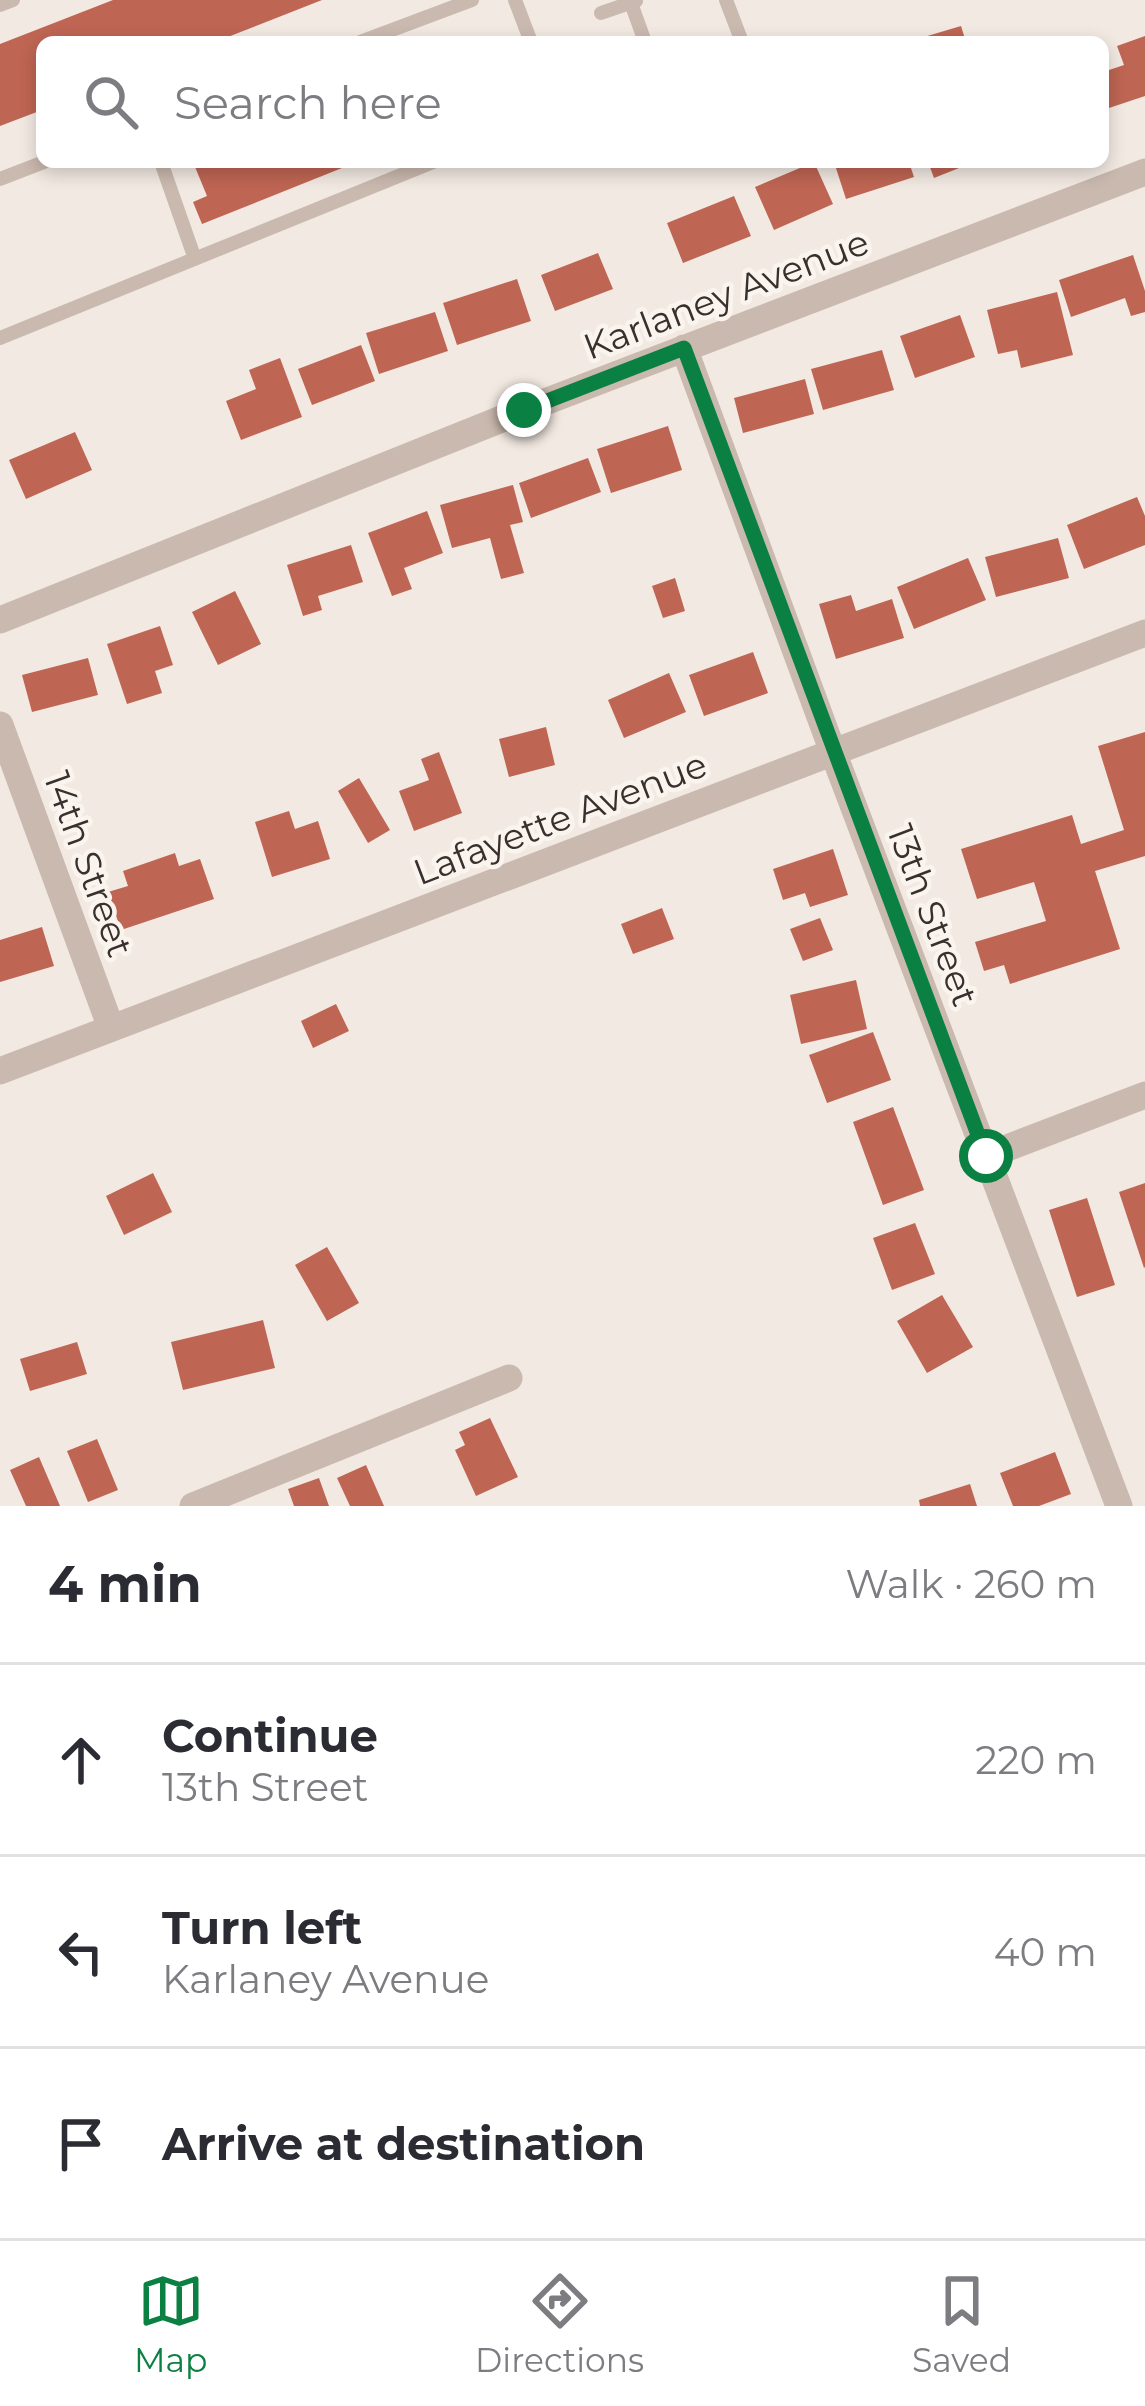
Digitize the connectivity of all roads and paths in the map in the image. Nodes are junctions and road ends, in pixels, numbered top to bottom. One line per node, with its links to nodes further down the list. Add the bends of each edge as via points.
1 (13, 0): 6 (lane)
2 (472, 0): 8 (lane)
3 (514, 0): 9 (lane)
4 (726, 0): 11 (lane)
5 (635, 2): 7 (lane); 10 (lane)
6 (0, 5)
7 (601, 13)
8 (376, 36)
9 (529, 36)
10 (644, 36)
11 (740, 36)
12 (36, 165): 16 (lane)
13 (163, 168): 17 (lane)
14 (418, 168): 17 (lane)
15 (1145, 172): 19 (street, Karlaney Avenue)
16 (0, 179)
17 (195, 259): 18 (lane)
18 (0, 338)
19 (684, 348): 20 (street, Karlaney Avenue); 23 (street, 13th Street)
20 (0, 620)
21 (1145, 633): 23 (street, Lafayette Avenue)
22 (0, 725): 24 (street, 14th Street)
23 (832, 752): 24 (street, Lafayette Avenue); 27 (street, 13th Street)
24 (111, 1028): 25 (street, Lafayette Avenue)
25 (0, 1071)
26 (1145, 1095): 27 (street)
27 (986, 1156): 30 (street, 13th Street)
28 (508, 1378): 29 (street)
29 (193, 1506)
30 (1119, 1506)

